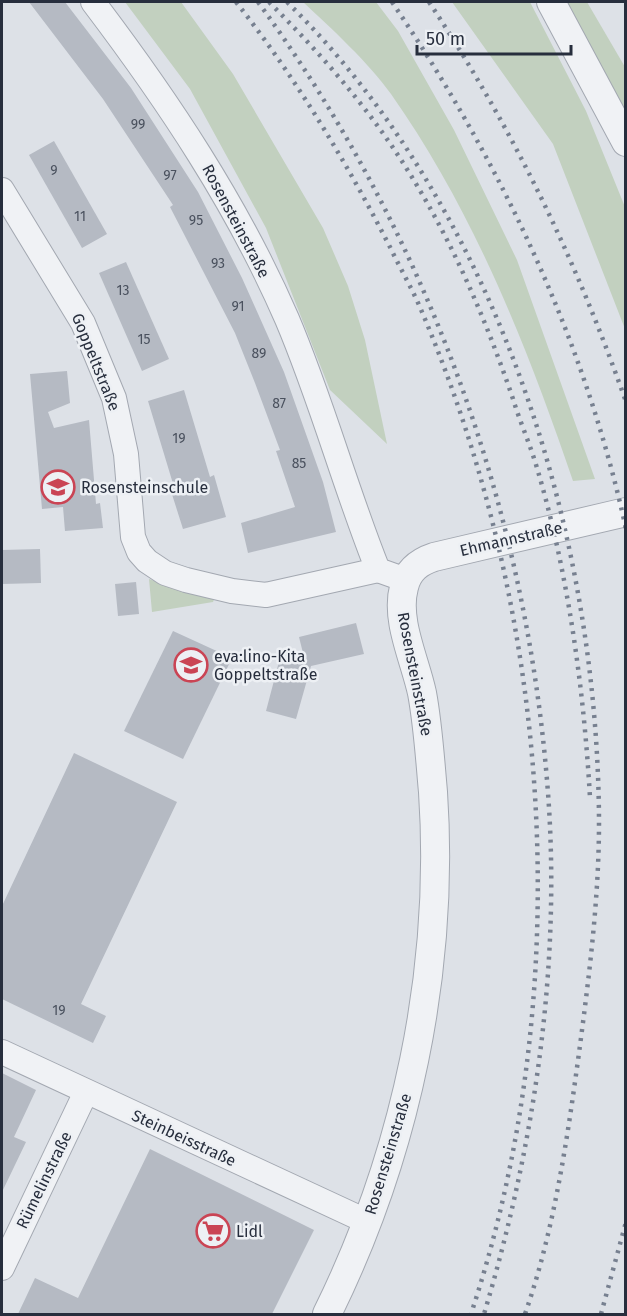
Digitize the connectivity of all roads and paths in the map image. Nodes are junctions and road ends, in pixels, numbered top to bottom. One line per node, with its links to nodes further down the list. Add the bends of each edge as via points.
1 (93, 2): 6 (street, Rosensteinstraße, via 174,113 249,238 319,401)
2 (551, 2): 3 (street)
3 (626, 142)
4 (2, 190): 6 (street, Goppeltstraße, via 83,322 114,398 126,454 133,537 147,561 186,580 266,596)
5 (626, 512): 7 (street, Ehmannstraße, via 434,557 418,563)
6 (378, 570): 7 (street)
7 (406, 580): 10 (street, Rosensteinstraße, via 403,614 422,693 431,773 432,922 415,1054 392,1149)
8 (2, 1052): 9 (street, Steinbeisstraße)
9 (86, 1092): 10 (street, Steinbeisstraße); 11 (street, Rümelinstraße)
10 (368, 1222): 12 (street, Rosensteinstraße)
11 (2, 1268)
12 (327, 1314)

